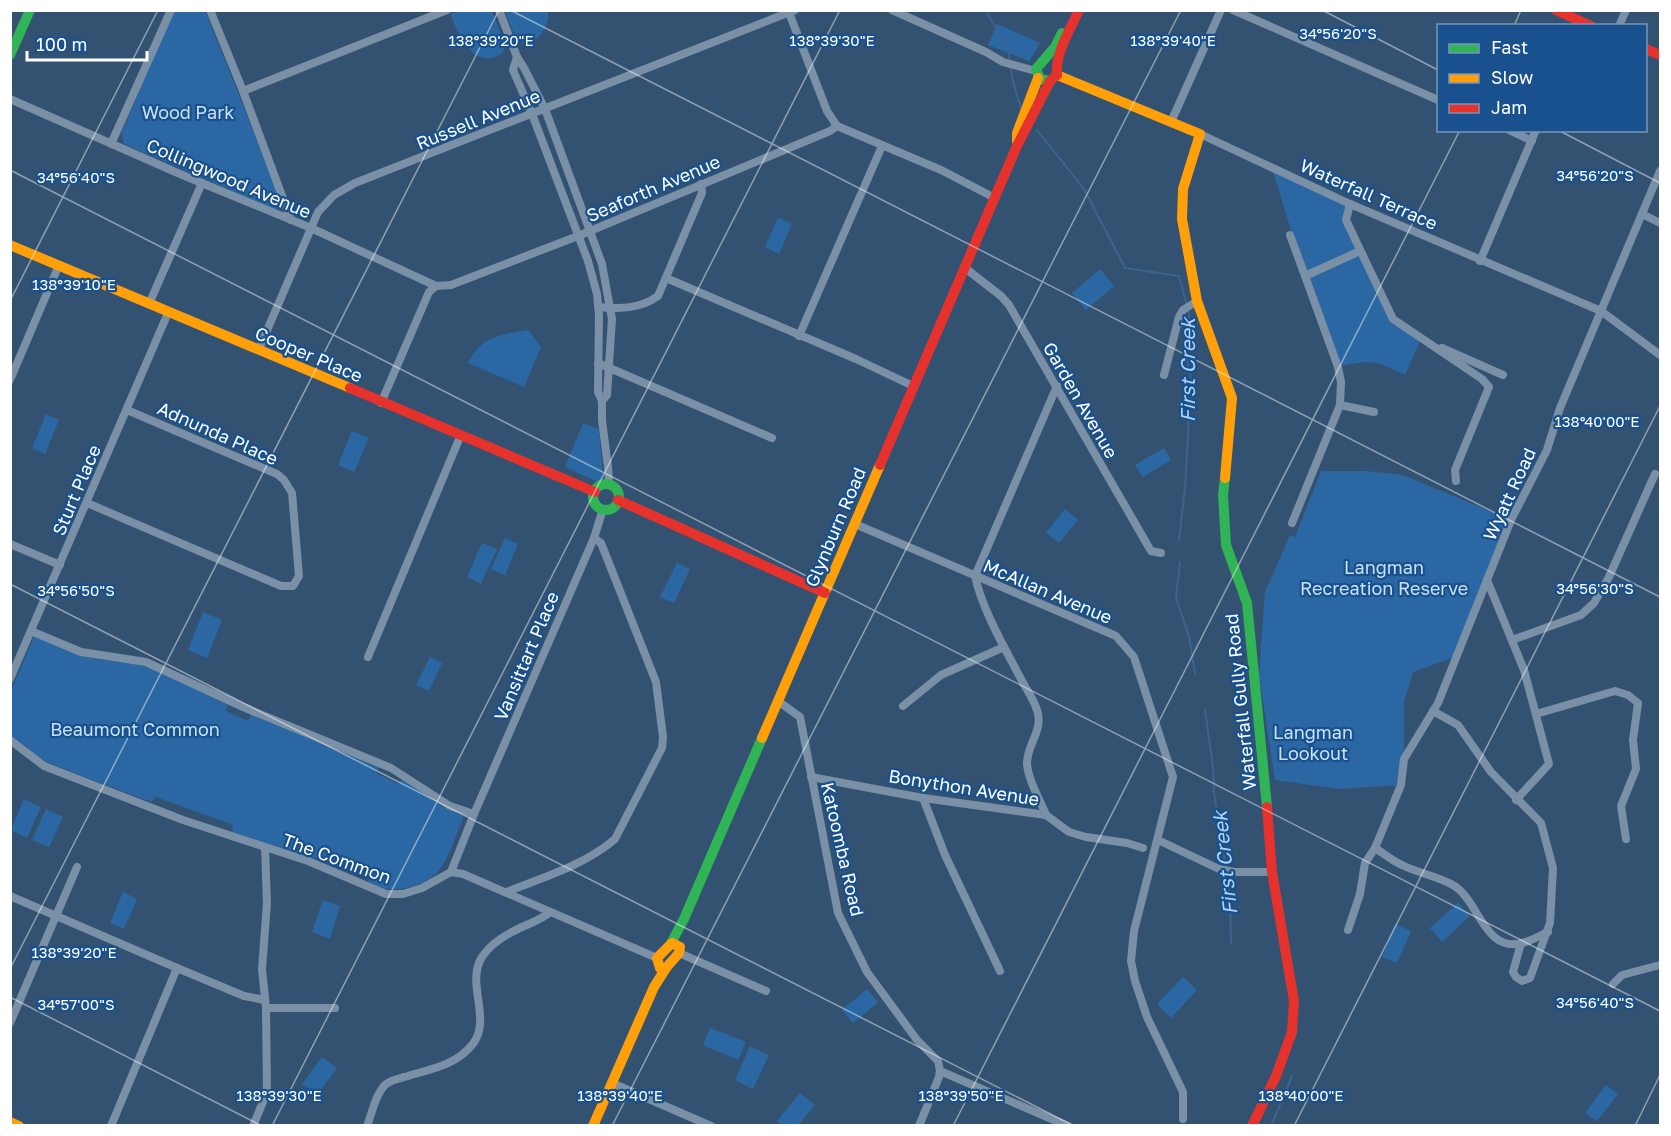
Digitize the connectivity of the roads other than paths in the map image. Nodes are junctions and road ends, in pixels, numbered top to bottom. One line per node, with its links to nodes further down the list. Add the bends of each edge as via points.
1 (30, 10): 16 (street)
2 (171, 10): 32 (street)
3 (210, 10): 21 (street)
4 (447, 10): 21 (street)
5 (499, 10): 17 (street)
6 (892, 10): 19 (street)
7 (1071, 10): 18 (street, via 1058,41)
8 (1079, 10): 20 (street, Glynburn Road)
9 (1221, 10): 26 (street)
10 (1233, 10): 23 (street)
11 (1556, 10): 14 (street)
12 (1626, 10): 15 (street)
13 (790, 11): 24 (street, Russell Avenue); 27 (street, via 827,111)
14 (1578, 23)
15 (1620, 24)
16 (10, 55)
17 (517, 57): 24 (street); 25 (street, via 513,70)
18 (1043, 61): 19 (street); 20 (street, via 1050,61)
19 (1037, 74): 20 (street, via 1043,81); 34 (street, Glynburn Road, via 1017,133)
20 (1055, 74): 26 (street, Waterfall Terrace); 34 (street, Glynburn Road)
21 (243, 91): 41 (street)
22 (10, 99): 32 (street, Collingwood Avenue)
23 (1437, 100)
24 (545, 109): 25 (street, Russell Avenue); 44 (street)
25 (532, 114): 43 (street, Russell Avenue, via 355,183 334,195 318,212); 46 (street)
26 (1171, 122): 30 (street, Waterfall Terrace)
27 (837, 126): 33 (street); 37 (street, Seaforth Avenue)
28 (1513, 132): 31 (street)
29 (1535, 132): 31 (street)
30 (1200, 134): 39 (street, Waterfall Terrace); 56 (street, Waterfall Gully Road, via 1183,189)
31 (1532, 141): 49 (street)
32 (111, 144): 36 (street, Collingwood Avenue)
33 (882, 146): 38 (street); 61 (street)
34 (1016, 148): 38 (street, Glynburn Road)
35 (1660, 171): 40 (street, Wyatt Road)
36 (202, 183): 41 (street, Collingwood Avenue); 55 (street)
37 (701, 184): 44 (street, Seaforth Avenue); 53 (street, via 702,193)
38 (995, 198): 51 (street, Glynburn Road)
39 (1350, 204): 48 (street, via 1346,220); 49 (street, Waterfall Terrace)
40 (1642, 214): 42 (street); 59 (street, Wyatt Road)
41 (291, 220): 43 (street, Collingwood Avenue)
42 (1660, 223)
43 (311, 228): 54 (street, Collingwood Avenue); 63 (street, Russell Avenue)
44 (591, 231): 46 (street, Seaforth Avenue); 58 (street)
45 (1290, 234): 52 (street)
46 (578, 236): 54 (street, Seaforth Avenue, via 451,285); 57 (street)
47 (10, 245): 50 (street, Cooper Place)
48 (1359, 251): 52 (street); 62 (street, via 1393,320)
49 (1480, 261): 59 (street, Waterfall Terrace)
50 (59, 265): 55 (street, Cooper Place); 69 (street)
51 (965, 268): 70 (street, Glynburn Road); 71 (street, Garden Avenue, via 1009,305)
52 (1305, 276): 74 (street, via 1338,367)
53 (666, 278): 58 (street, via 658,296 647,304); 61 (street)
54 (436, 286): 73 (street, via 429,292)
55 (149, 304): 60 (street, Cooper Place)
56 (1190, 305): 67 (street, via 1179,317); 117 (street, Waterfall Gully Road, via 1232,398 1222,495 1226,545 1247,603)
57 (598, 307): 58 (street); 65 (street)
58 (612, 308): 66 (street)
59 (1601, 311): 64 (street, Waterfall Terrace); 93 (street, Wyatt Road, via 1546,450)
60 (168, 313): 63 (street, Cooper Place); 75 (street, Sturt Place)
61 (799, 336): 70 (street)
62 (1421, 339): 68 (street); 80 (street, via 1489,387 1455,470)
63 (259, 349): 73 (street, Cooper Place)
64 (1660, 355)
65 (598, 363): 66 (street); 72 (street, via 598,392)
66 (610, 368): 72 (street, via 607,395); 78 (street)
67 (1164, 375)
68 (1503, 375)
69 (10, 380)
70 (913, 386): 87 (street, Glynburn Road)
71 (1057, 386): 90 (street, Garden Avenue, via 1151,551); 92 (street)
72 (602, 401): 81 (street)
73 (381, 403): 77 (street, Cooper Place)
74 (1340, 405): 76 (street); 86 (street)
75 (127, 410): 84 (street, Sturt Place); 84 (street, Adnunda Place, via 284,480 292,493 299,576 293,586 281,586)
76 (1374, 412)
77 (460, 436): 82 (street, Cooper Place); 98 (street)
78 (772, 438)
79 (1655, 474): 96 (street, via 1594,603 1581,615)
80 (1456, 481)
81 (609, 485): 82 (street, via 600,486); 83 (street, via 616,489)
82 (595, 492): 85 (street, via 595,503)
83 (618, 500): 85 (street, via 613,508); 94 (street)
84 (87, 503): 91 (street, Sturt Place)
85 (603, 509): 88 (street, Vansittart Place)
86 (1292, 523)
87 (855, 524): 92 (street, McAllan Avenue); 94 (street, Glynburn Road)
88 (594, 538): 108 (street, Vansittart Place); 118 (street, via 601,543 656,682 662,748 615,840 564,869)
89 (10, 544): 91 (street)
90 (1161, 553)
91 (60, 565): 95 (street, Sturt Place)
92 (975, 576): 97 (street); 111 (street, McAllan Avenue, via 1116,636 1134,657 1173,777)
93 (1487, 580): 96 (street); 102 (street, Wyatt Road)
94 (825, 592): 100 (street, Glynburn Road)
95 (32, 631): 99 (street, Sturt Place); 108 (street, via 81,652 146,662 391,768 450,806)
96 (1512, 640): 103 (street)
97 (1005, 647): 101 (street, via 942,675); 109 (street, via 1040,722 1027,765)
98 (368, 657)
99 (10, 679)
100 (778, 701): 105 (street, Katoomba Road, via 800,717); 125 (street, Glynburn Road, via 684,919)
101 (903, 706)
102 (1433, 711): 107 (street, via 1458,725); 114 (street, Wyatt Road, via 1404,759 1401,785)
103 (1536, 714): 107 (street, via 1549,764); 110 (street, via 1616,691 1638,703 1633,740 1636,769 1621,806)
104 (10, 740): 112 (street, The Common, via 44,766)
105 (811, 777): 106 (street, Bonython Avenue); 135 (street, Katoomba Road, via 838,913 867,972 917,1040 938,1061)
106 (923, 798): 109 (street, Bonython Avenue); 129 (street, via 945,855)
107 (1516, 800): 123 (street, via 1541,823 1553,868)
108 (474, 814): 116 (street)
109 (1046, 815): 113 (street, Bonython Avenue, via 1069,832)
110 (1626, 839)
111 (1158, 840): 117 (street, via 1219,869); 137 (street, McAllan Avenue, via 1134,931 1131,961 1146,1017 1183,1092)
112 (266, 848): 116 (street, The Common, via 386,894 412,891); 132 (street, via 262,969)
113 (1143, 848)
114 (1375, 848): 122 (street, Wyatt Road, via 1365,862); 124 (street, via 1400,865 1454,885 1467,896 1489,933 1502,941)
115 (77, 867): 121 (street)
116 (451, 872): 118 (street)
117 (1272, 873): 147 (street, Waterfall Gully Road, via 1294,1001 1292,1032)
118 (506, 892): 120 (street)
119 (10, 896): 121 (street)
120 (550, 912): 126 (street); 142 (street, via 517,929 483,956 477,968 480,1025 474,1043 447,1064 387,1084)
121 (55, 915): 128 (street); 134 (street)
122 (1348, 930)
123 (1548, 932): 124 (street); 124 (street, via 1530,978 1522,981 1513,972)
124 (1521, 944)
125 (676, 948): 126 (street, Glynburn Road, via 672,959); 131 (street)
126 (660, 963): 136 (street, via 654,987)
127 (1660, 966): 130 (street, via 1622,975)
128 (177, 968): 132 (street); 140 (street)
129 (1000, 971)
130 (1613, 984)
131 (766, 991)
132 (266, 1004): 133 (street); 141 (street, via 267,1092)
133 (335, 1008)
134 (10, 1023)
135 (940, 1071): 145 (street); 146 (street)
136 (612, 1083): 143 (street); 144 (street)
137 (1183, 1119)
138 (10, 1122): 139 (street)
139 (19, 1125)
140 (111, 1125)
141 (253, 1125)
142 (368, 1125)
143 (593, 1125)
144 (711, 1125)
145 (919, 1125)
146 (1068, 1125)
147 (1252, 1125)

